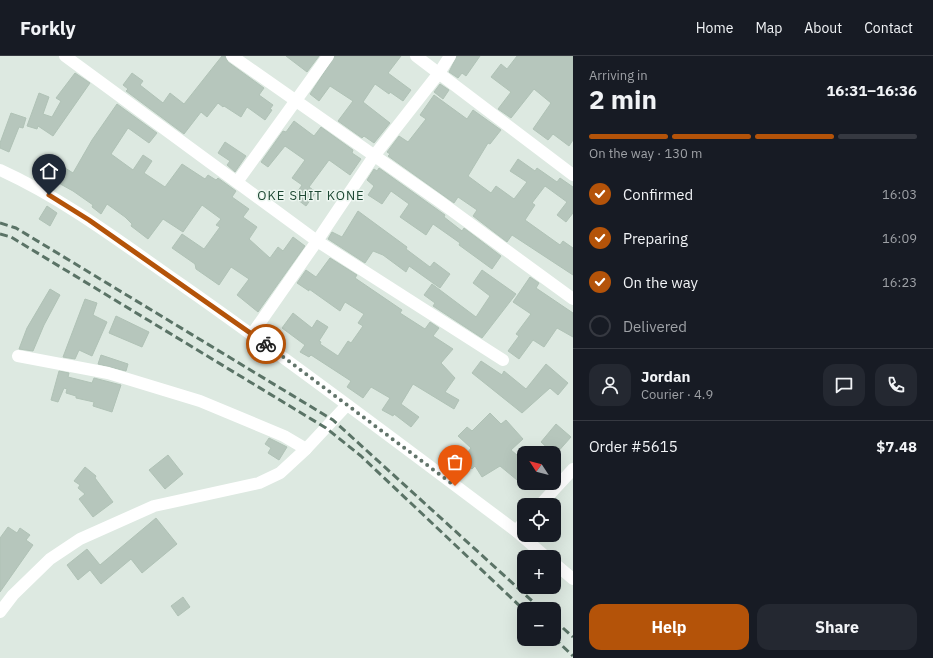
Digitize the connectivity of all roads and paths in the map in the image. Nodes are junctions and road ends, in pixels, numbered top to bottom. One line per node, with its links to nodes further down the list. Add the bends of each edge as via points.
1 (65, 56): 11 (street)
2 (232, 56): 7 (street)
3 (328, 56): 7 (street)
4 (416, 56): 6 (street)
5 (450, 56): 6 (street)
6 (439, 73): 8 (street); 10 (street)
7 (295, 102): 8 (street); 11 (street)
8 (374, 156): 12 (street); 13 (street)
9 (0, 170): 14 (street, via 35,186 89,220)
10 (573, 175)
11 (237, 182): 12 (street)
12 (317, 241): 14 (street); 16 (street)
13 (573, 299)
14 (252, 334): 17 (street)
15 (18, 356): 18 (street, via 108,373 200,401 284,436)
16 (503, 360)
17 (347, 405): 18 (street); 21 (street)
18 (306, 449): 25 (street, via 280,472 259,483 154,506 80,539 50,559 13,595)
19 (573, 469): 20 (street)
20 (546, 498)
21 (516, 531): 22 (street)
22 (538, 550)
23 (561, 570): 24 (street)
24 (573, 579)
25 (0, 612)

